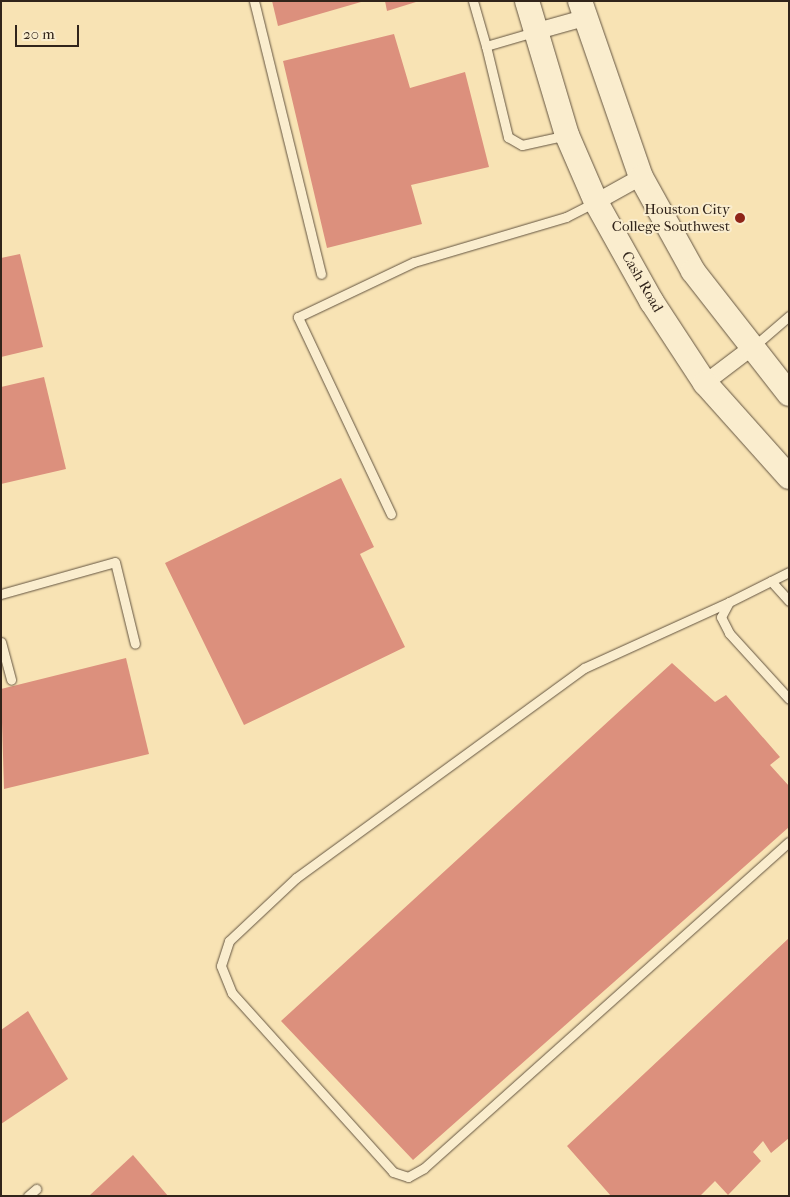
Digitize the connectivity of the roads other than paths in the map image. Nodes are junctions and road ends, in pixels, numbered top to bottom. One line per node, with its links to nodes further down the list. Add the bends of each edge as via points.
1 (254, 1): 10 (lane)
2 (473, 1): 6 (lane)
3 (527, 1): 5 (street, Cash Road)
4 (582, 10): 5 (street); 8 (street)
5 (534, 32): 6 (lane); 7 (street, Cash Road)
6 (486, 46): 7 (lane, via 508,137 522,145)
7 (567, 135): 9 (street, Cash Road)
8 (641, 177): 9 (street); 12 (street, via 693,271)
9 (596, 202): 13 (street, Cash Road, via 652,302); 16 (lane, via 566,217 414,262 298,317)
10 (321, 274)
11 (789, 316): 12 (lane)
12 (750, 349): 13 (street); 14 (street)
13 (705, 383): 15 (street, Cash Road)
14 (789, 394)
15 (789, 477)
16 (391, 514)
17 (789, 572): 18 (lane)
18 (772, 581): 20 (lane); 21 (lane)
19 (1, 594): 23 (lane, via 115,562)
20 (789, 600)
21 (729, 602): 25 (lane, via 721,617 729,633); 26 (lane, via 584,668 296,878 229,941 221,966 232,993 393,1172 408,1177 424,1168)
22 (1, 642): 24 (lane)
23 (135, 644)
24 (11, 680)
25 (789, 699)
26 (789, 842)
27 (36, 1189): 28 (lane)
28 (28, 1196)

